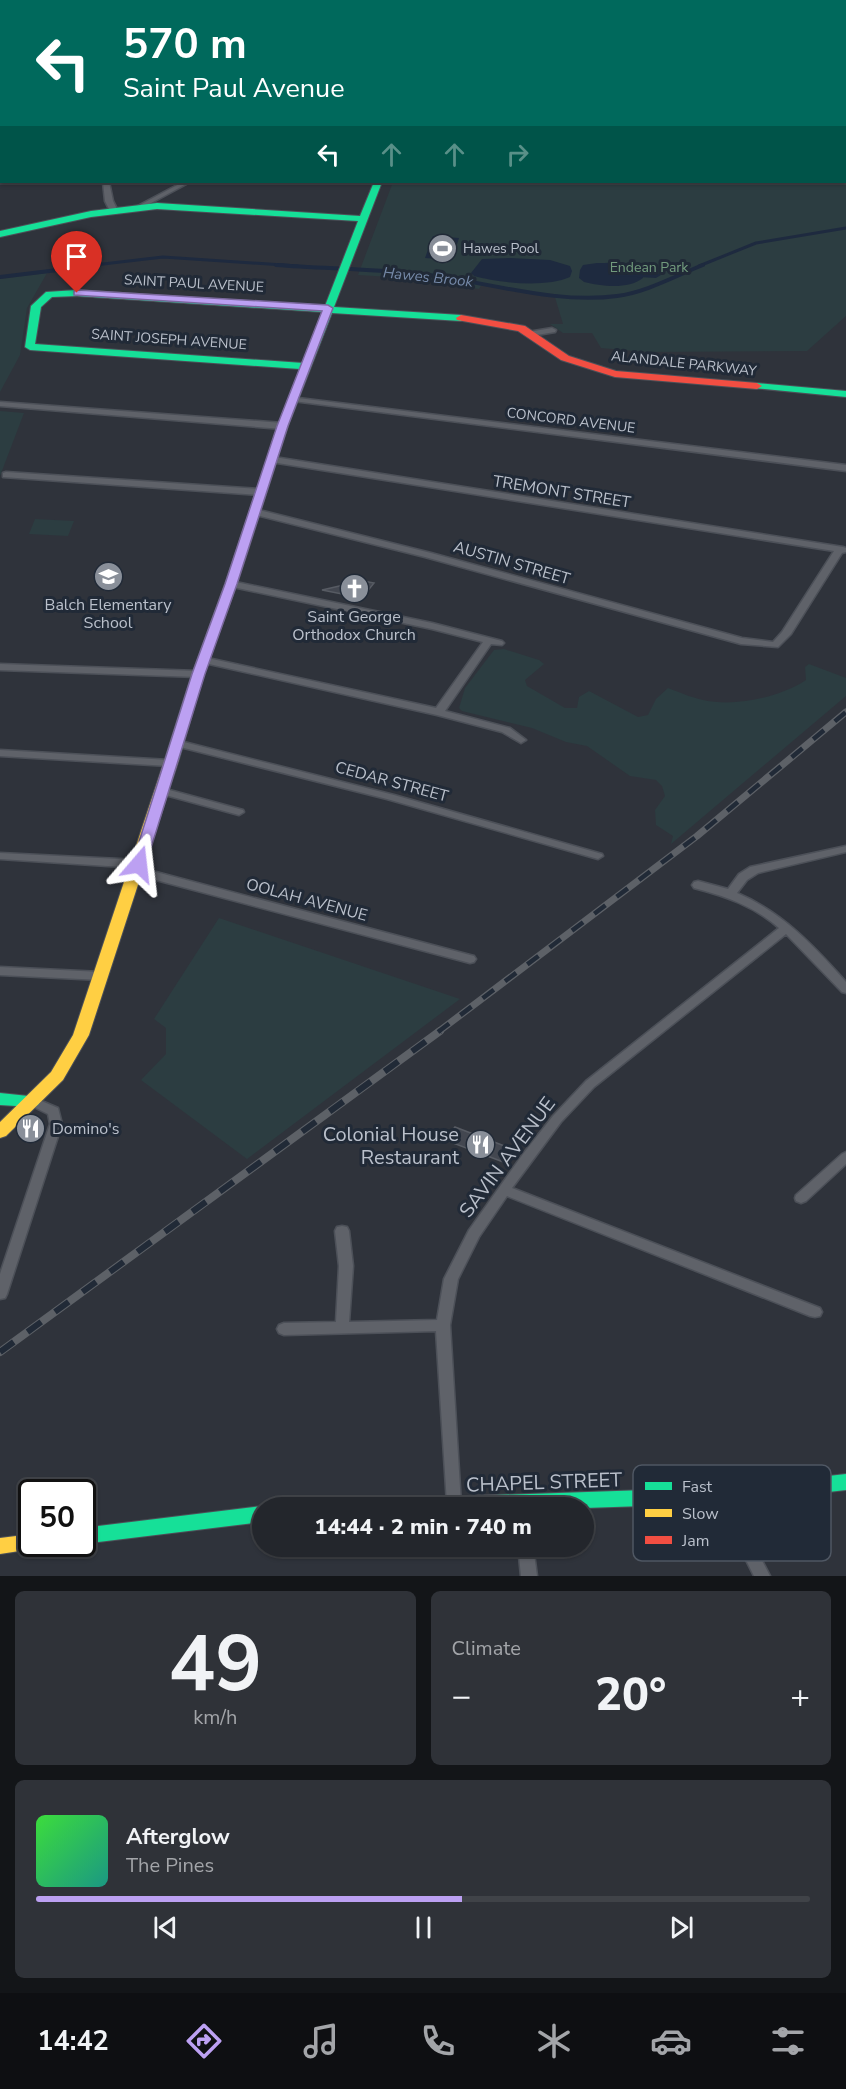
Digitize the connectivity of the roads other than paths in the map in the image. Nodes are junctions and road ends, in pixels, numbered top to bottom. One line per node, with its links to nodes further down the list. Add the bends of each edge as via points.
1 (106, 183): 5 (street)
2 (185, 183): 4 (street)
3 (378, 183): 6 (main road)
4 (138, 207): 5 (main road); 6 (main road, via 176,206)
5 (114, 211): 7 (main road)
6 (364, 219): 8 (main road)
7 (0, 234)
8 (328, 308): 10 (main road, ALANDALE PARKWAY, via 476,319 510,325); 11 (main road, SAINT PAUL AVENUE, via 49,294 36,306); 12 (main road)
9 (552, 330): 10 (street)
10 (531, 334): 13 (main road, ALANDALE PARKWAY, via 565,358 615,374)
11 (30, 347): 12 (main road, SAINT JOSEPH AVENUE)
12 (306, 366): 14 (main road)
13 (845, 393)
14 (293, 399): 16 (main road); 18 (street, CONCORD AVENUE)
15 (0, 405): 16 (street)
16 (283, 426): 17 (main road)
17 (274, 460): 20 (main road); 22 (street, TREMONT STREET)
18 (846, 468)
19 (6, 475): 20 (street)
20 (261, 492): 21 (main road)
21 (255, 512): 22 (street, AUSTIN STREET, via 759,644 775,645 786,634); 23 (main road)
22 (842, 550)
23 (231, 584): 24 (main road); 27 (street, via 494,642)
24 (203, 660): 26 (main road); 27 (street)
25 (0, 667): 26 (street)
26 (198, 674): 29 (main road)
27 (439, 712): 28 (street, via 506,730)
28 (520, 740)
29 (176, 744): 31 (main road); 36 (street, CEDAR STREET, via 390,797)
30 (0, 753): 31 (street)
31 (169, 763): 32 (main road)
32 (162, 791): 33 (street); 37 (main road)
33 (239, 812)
34 (846, 849): 39 (street, via 754,870 742,877)
35 (0, 856): 37 (street, OOLAH AVENUE)
36 (598, 856)
37 (137, 868): 41 (street, OOLAH AVENUE); 43 (main road)
38 (698, 885): 39 (street)
39 (731, 894): 40 (street)
40 (786, 928): 44 (street); 49 (street, SAVIN AVENUE, via 590,1084 556,1119)
41 (470, 959)
42 (0, 971): 43 (street)
43 (101, 976): 46 (main road, via 74,1051 57,1076)
44 (846, 989)
45 (0, 1099): 46 (main road)
46 (32, 1101): 47 (main road); 52 (street, via 54,1111 56,1124)
47 (0, 1132)
48 (846, 1157): 50 (street)
49 (504, 1190): 53 (street); 54 (street, SAVIN AVENUE, via 474,1234 451,1279)
50 (801, 1198)
51 (342, 1231): 55 (street, via 346,1266)
52 (0, 1294)
53 (814, 1312)
54 (442, 1325): 55 (street); 59 (street, SAVIN AVENUE)
55 (342, 1328): 56 (street)
56 (284, 1329)
57 (846, 1482): 58 (main road, CHAPEL STREET)
58 (831, 1484)
59 (454, 1497)
60 (633, 1500): 61 (main road, CHAPEL STREET)
61 (594, 1501)
62 (252, 1515): 63 (main road)
63 (96, 1534)
64 (18, 1544): 65 (main road)
65 (0, 1546)
66 (526, 1557): 68 (street)
67 (754, 1561): 69 (street)
68 (529, 1576)
69 (762, 1576)

